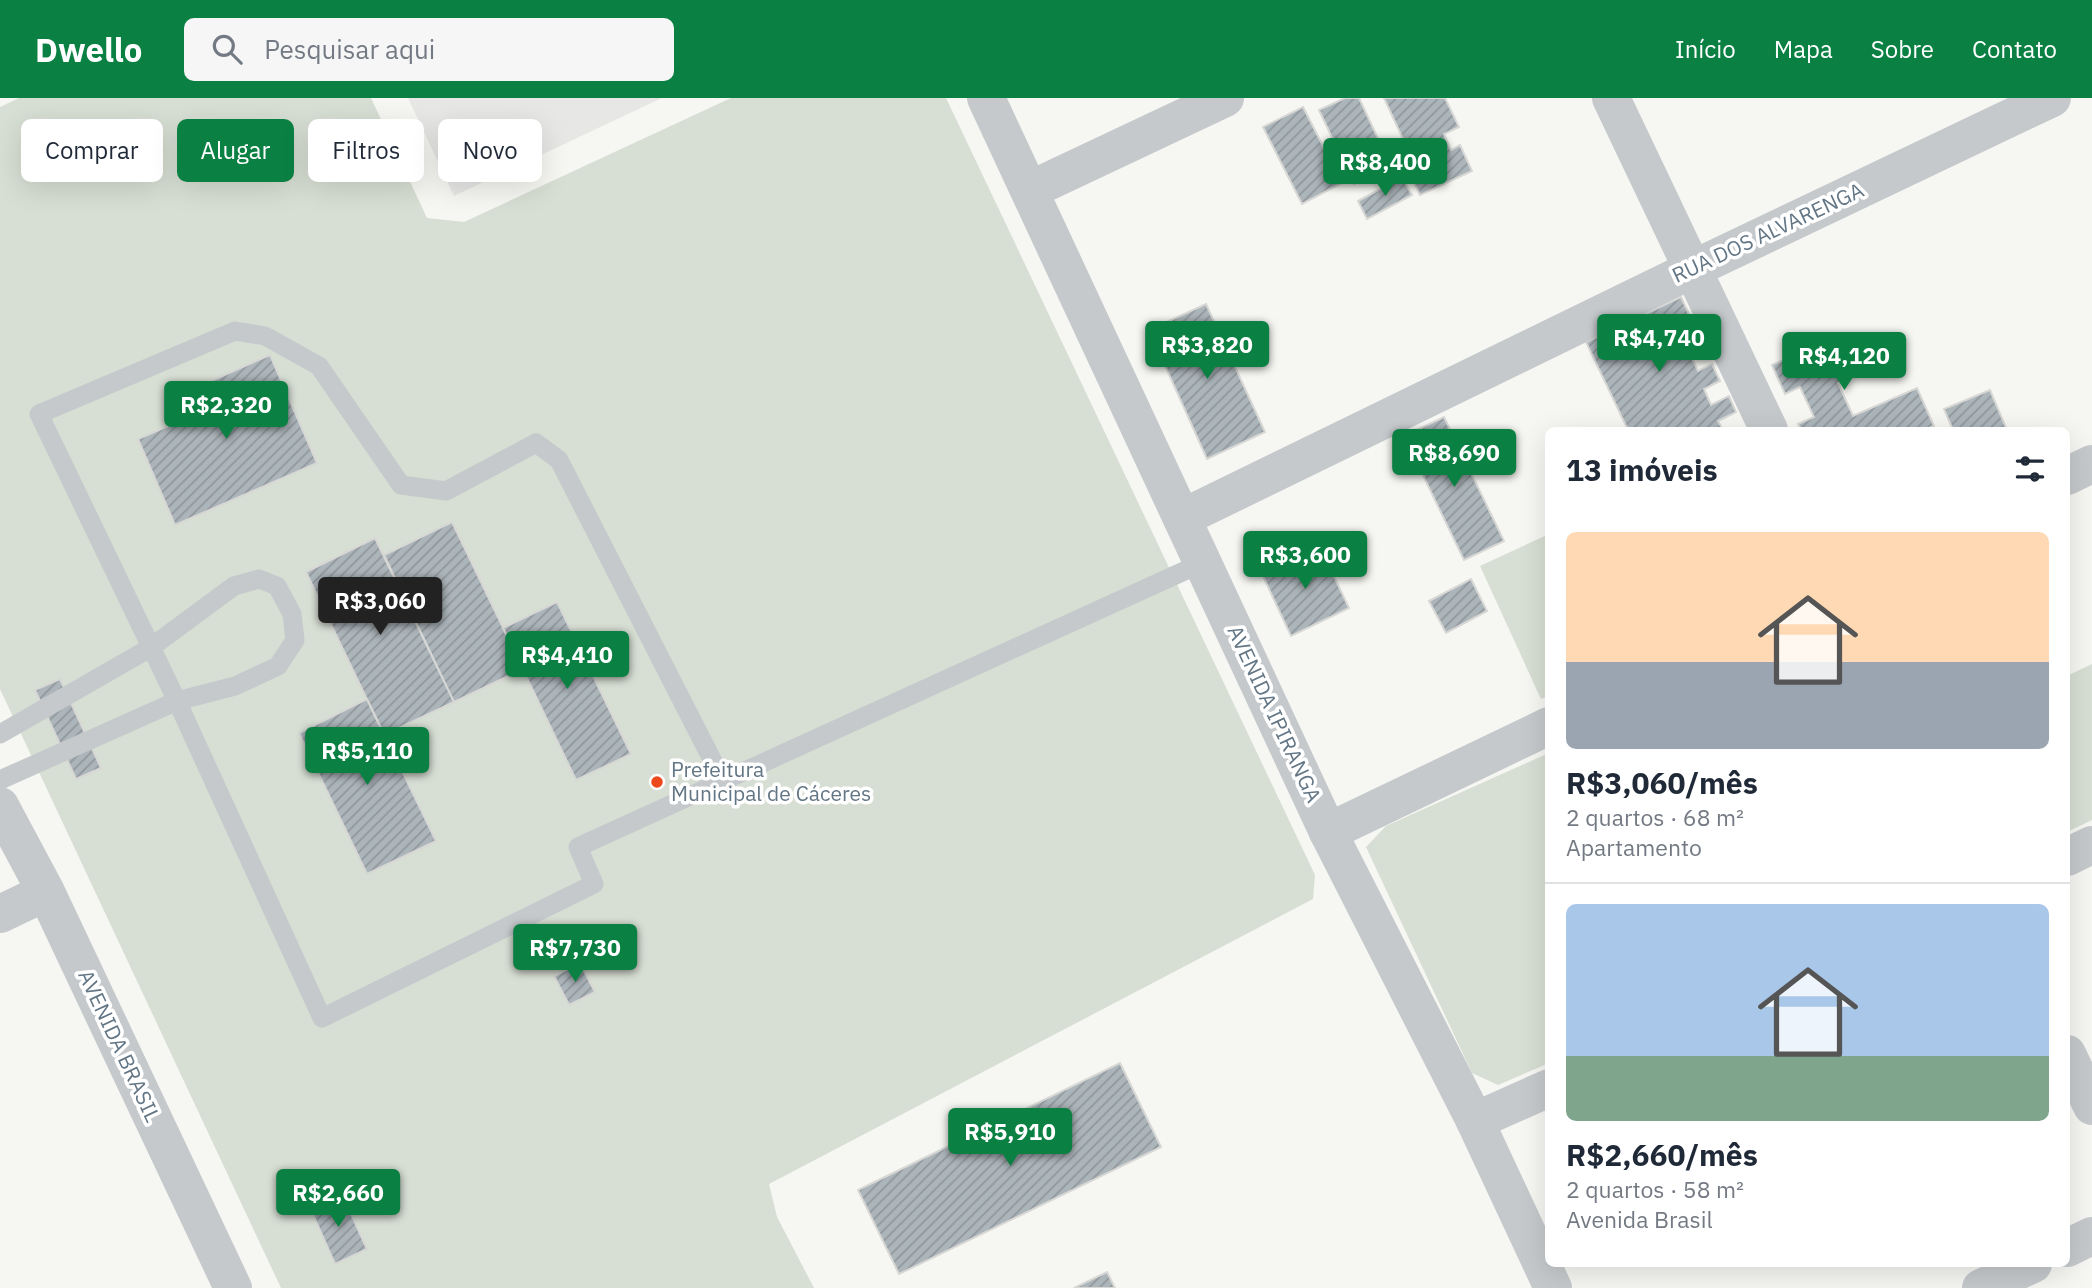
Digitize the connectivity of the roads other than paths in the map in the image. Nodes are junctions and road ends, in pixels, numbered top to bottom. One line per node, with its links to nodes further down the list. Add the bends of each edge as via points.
1 (986, 98): 5 (street, AVENIDA IPIRANGA)
2 (1225, 98): 5 (street)
3 (1611, 98): 6 (street)
4 (2052, 98): 6 (street, RUA DOS ALVARENGA)
5 (1030, 190): 10 (street, AVENIDA IPIRANGA)
6 (1693, 269): 7 (street); 10 (street, RUA DOS ALVARENGA)
7 (1768, 427)
8 (2092, 464): 9 (street)
9 (2070, 475)
10 (1182, 518): 11 (street, AVENIDA IPIRANGA)
11 (1204, 562): 17 (lane); 19 (street, AVENIDA IPIRANGA)
12 (150, 648): 13 (lane); 13 (lane, via 234,586 259,579 277,586 292,614 295,640 278,666 234,686); 15 (lane); 17 (lane, via 38,414 235,331 265,336 319,366 401,485 446,491 536,443 559,460)
13 (177, 701): 16 (lane); 17 (lane, via 322,1018 594,884 578,847)
14 (1545, 728): 19 (street)
15 (0, 734)
16 (0, 780)
17 (723, 781)
18 (0, 806): 22 (street, AVENIDA BRASIL)
19 (1328, 832): 27 (street, AVENIDA IPIRANGA)
20 (2092, 845): 21 (street)
21 (2070, 856)
22 (46, 892): 23 (street); 31 (street, AVENIDA BRASIL)
23 (0, 914)
24 (2070, 1060): 26 (street)
25 (1545, 1090): 27 (street)
26 (2092, 1106)
27 (1475, 1121): 32 (street, AVENIDA IPIRANGA)
28 (2092, 1236): 29 (street)
29 (2070, 1247)
30 (2026, 1267): 33 (street)
31 (233, 1288)
32 (1553, 1288)
33 (1981, 1288)

